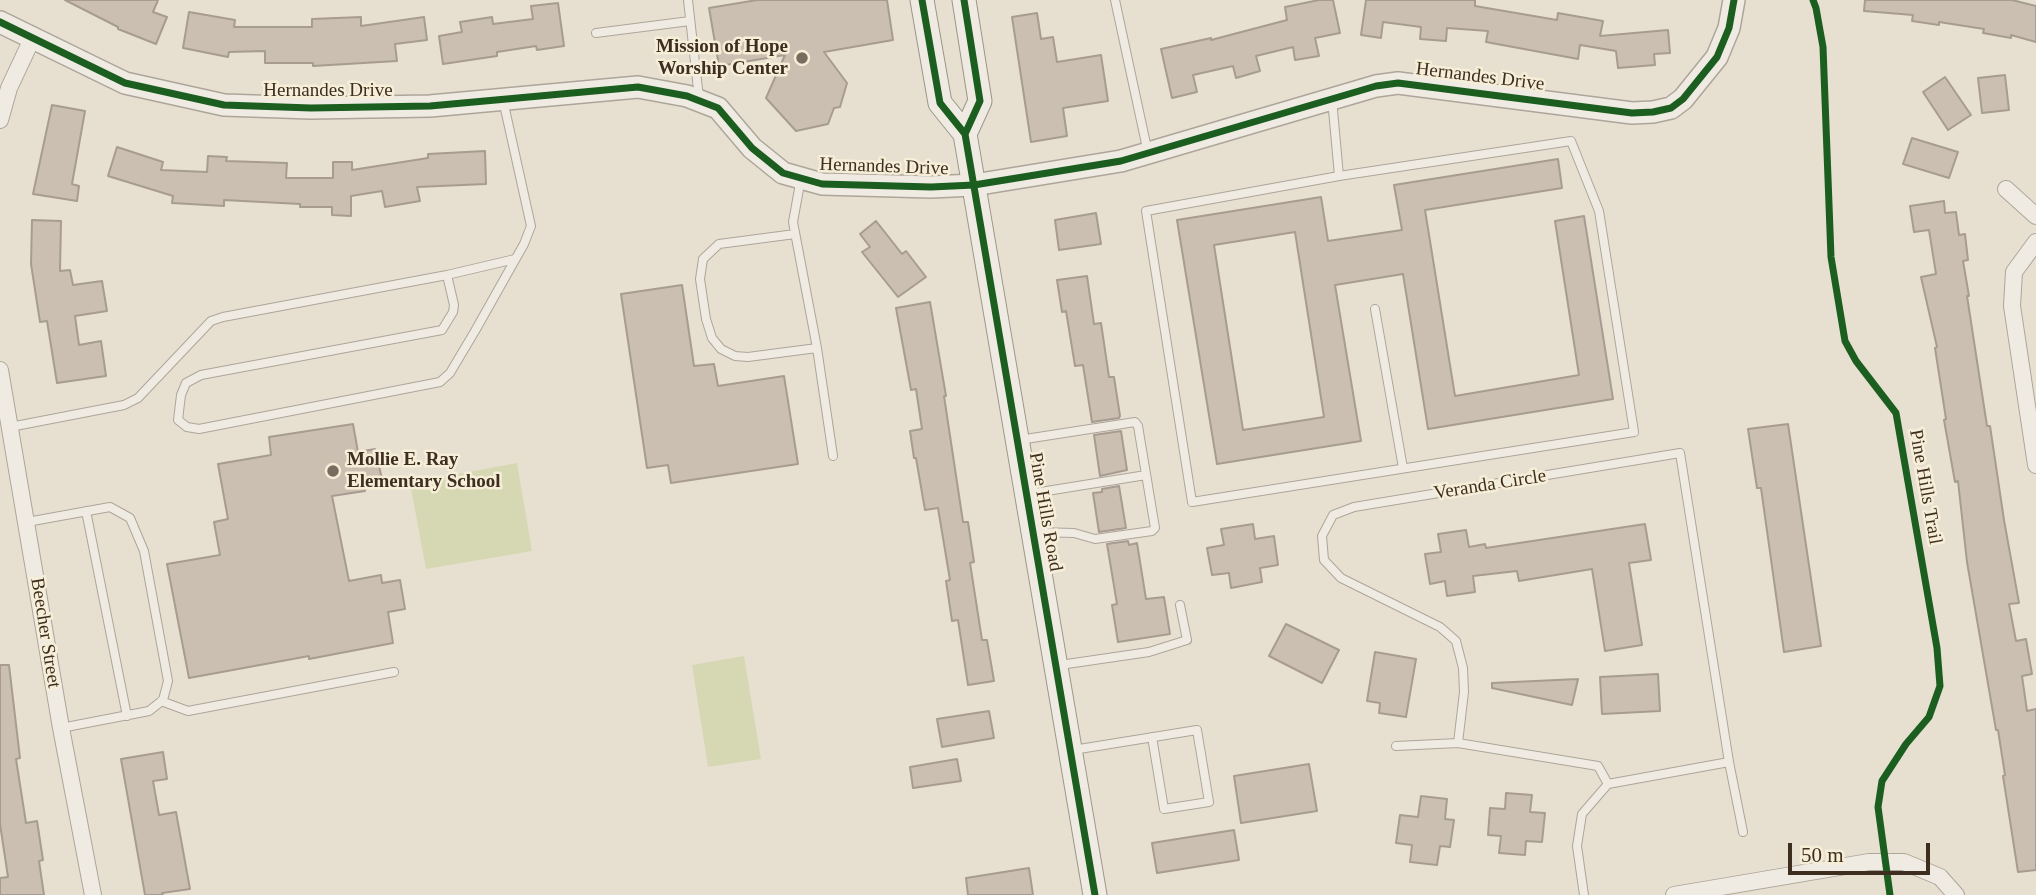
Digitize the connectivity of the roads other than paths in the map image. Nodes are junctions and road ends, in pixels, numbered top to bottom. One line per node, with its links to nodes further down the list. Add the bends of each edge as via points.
1 (688, 0): 6 (lane)
2 (922, 0): 14 (main road, Pine Hills Road, via 940,103)
3 (964, 0): 14 (main road, via 980,101)
4 (1115, 0): 15 (lane)
5 (1734, 0): 10 (street, Hernandes Drive, via 1717,57 1671,108 1632,113 1398,83)
6 (690, 21): 8 (lane); 12 (lane)
7 (0, 22): 9 (street, Hernandes Drive)
8 (596, 33)
9 (32, 39): 11 (street, Hernandes Drive, via 125,83 224,105 430,106); 13 (street)
10 (1332, 99): 15 (street, Hernandes Drive); 16 (lane)
11 (503, 100): 12 (street, Hernandes Drive, via 638,87); 23 (lane, via 531,226)
12 (700, 101): 17 (street, Hernandes Drive, via 718,108 752,148 783,173)
13 (0, 120)
14 (965, 134): 18 (main road, Pine Hills Road)
15 (1148, 153): 18 (street, Hernandes Drive)
16 (1339, 176): 32 (lane, via 1146,211 1192,502); 32 (lane, via 1571,141 1599,211 1634,432)
17 (802, 178): 18 (street, Hernandes Drive, via 822,184); 21 (lane)
18 (974, 185): 29 (main road, Pine Hills Road)
19 (2006, 189): 20 (street)
20 (2036, 216)
21 (795, 234): 26 (lane); 26 (lane, via 719,244 703,259 700,279 706,319 712,338 735,356)
22 (2036, 242): 31 (street, via 2014,272 2012,306)
23 (515, 259): 24 (lane); 24 (lane, via 450,373 440,382 199,429 187,428 178,420 186,383 201,375 442,330 454,305)
24 (447, 275): 28 (lane, via 211,321 138,398 124,405)
25 (1375, 309): 32 (lane)
26 (817, 348): 30 (lane)
27 (0, 370): 28 (street, Beecher Street)
28 (10, 427): 36 (street, Beecher Street)
29 (1017, 441): 33 (lane, via 1135,422); 34 (main road, Pine Hills Road)
30 (833, 456)
31 (2036, 465)
32 (1404, 468)
33 (1146, 475): 34 (lane); 37 (lane, via 1152,531 1095,539)
34 (1026, 494): 37 (main road, Pine Hills Road)
35 (86, 512): 36 (lane); 41 (lane, via 110,507 130,518 144,551 168,681); 42 (lane)
36 (27, 522): 43 (street, Beecher Street)
37 (1032, 531): 39 (main road, Pine Hills Road)
38 (1180, 605): 39 (lane, via 1187,639 1149,652)
39 (1055, 666): 47 (main road, Pine Hills Road)
40 (394, 672): 41 (lane, via 188,711)
41 (161, 701): 42 (lane)
42 (127, 716): 43 (lane)
43 (61, 728): 51 (street, Beecher Street)
44 (1152, 737): 44 (lane, via 1164,809 1209,802 1197,730); 47 (lane)
45 (1458, 743): 46 (lane); 48 (lane, Veranda Circle, via 1464,692 1456,641 1440,627 1341,578 1324,560 1322,536 1333,515 1353,507 1681,453); 49 (lane, via 1598,766)
46 (1396, 746)
47 (1070, 750): 52 (main road, Pine Hills Road)
48 (1730, 762): 49 (lane); 50 (lane)
49 (1608, 784): 53 (lane, via 1582,814 1577,846)
50 (1743, 832)
51 (93, 895)
52 (1094, 895)
53 (1584, 895)
54 (1674, 895): 55 (street, via 1869,862 1904,862 1940,877)
55 (1956, 895)

